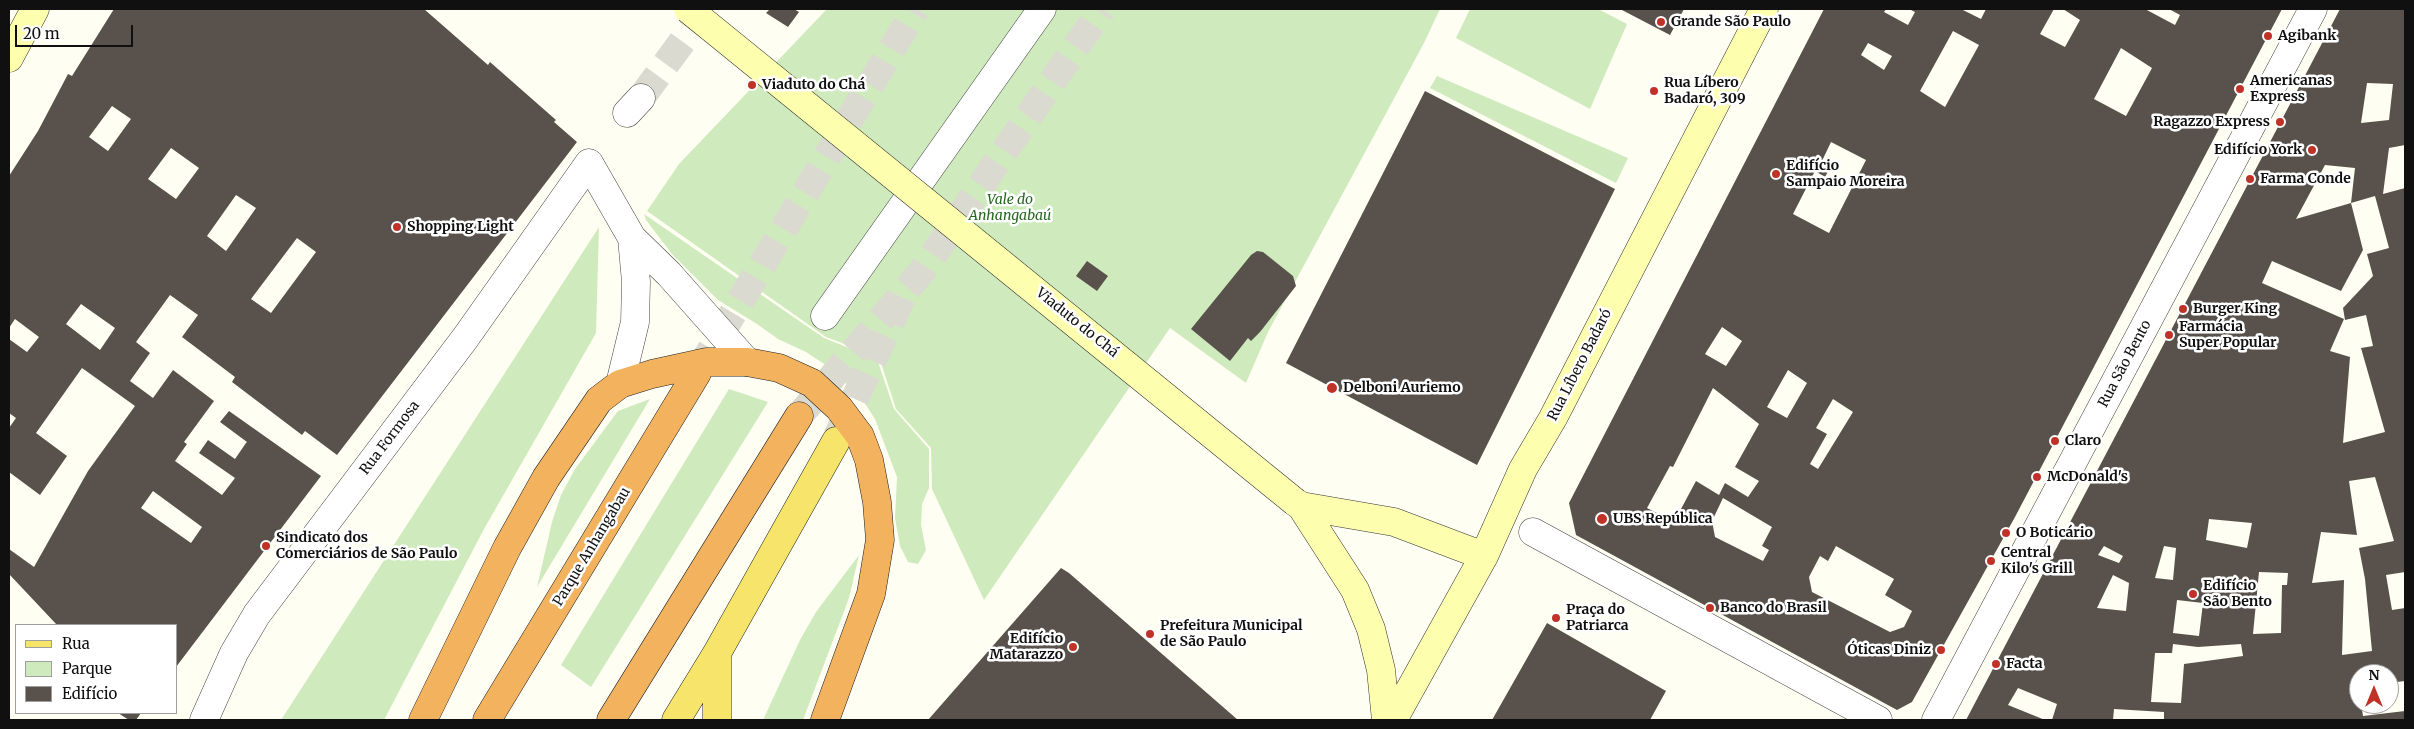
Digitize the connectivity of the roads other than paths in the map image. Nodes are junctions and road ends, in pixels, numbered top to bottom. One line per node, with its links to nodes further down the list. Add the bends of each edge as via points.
1 (35, 9): 6 (main road)
2 (688, 9): 14 (main road, Viaduto do Chá, bridge)
3 (1042, 9): 8 (street)
4 (1764, 9): 16 (main road, Rua Líbero Badaró, via 1553,418 1523,469)
5 (2313, 9): 28 (street, Rua São Bento)
6 (9, 58)
7 (632, 238): 9 (street, via 669,274); 11 (street, via 636,282 634,322); 18 (street, Rua Formosa, via 589,163 466,337 257,614 234,653)
8 (825, 316)
9 (747, 362): 11 (highway, via 707,362); 24 (highway, via 779,368 812,383 839,408 860,436 878,502 880,540 871,594)
10 (697, 373): 20 (highway, Parque Anhangabau)
11 (620, 384): 19 (highway, via 599,400 546,478 507,548)
12 (799, 416): 21 (highway)
13 (836, 441): 17 (main road)
14 (1298, 504): 16 (main road, Viaduto do Chá, via 1394,522); 25 (main road, Viaduto do Chá, via 1355,590 1371,629 1381,670)
15 (1533, 532): 27 (street)
16 (1484, 556): 26 (main road, Rua Líbero Badaró)
17 (717, 653): 22 (main road); 23 (main road)
18 (204, 720)
19 (423, 720)
20 (487, 720)
21 (611, 720)
22 (676, 720)
23 (718, 720)
24 (825, 720)
25 (1386, 720)
26 (1393, 720)
27 (1878, 720)
28 (1936, 720)

